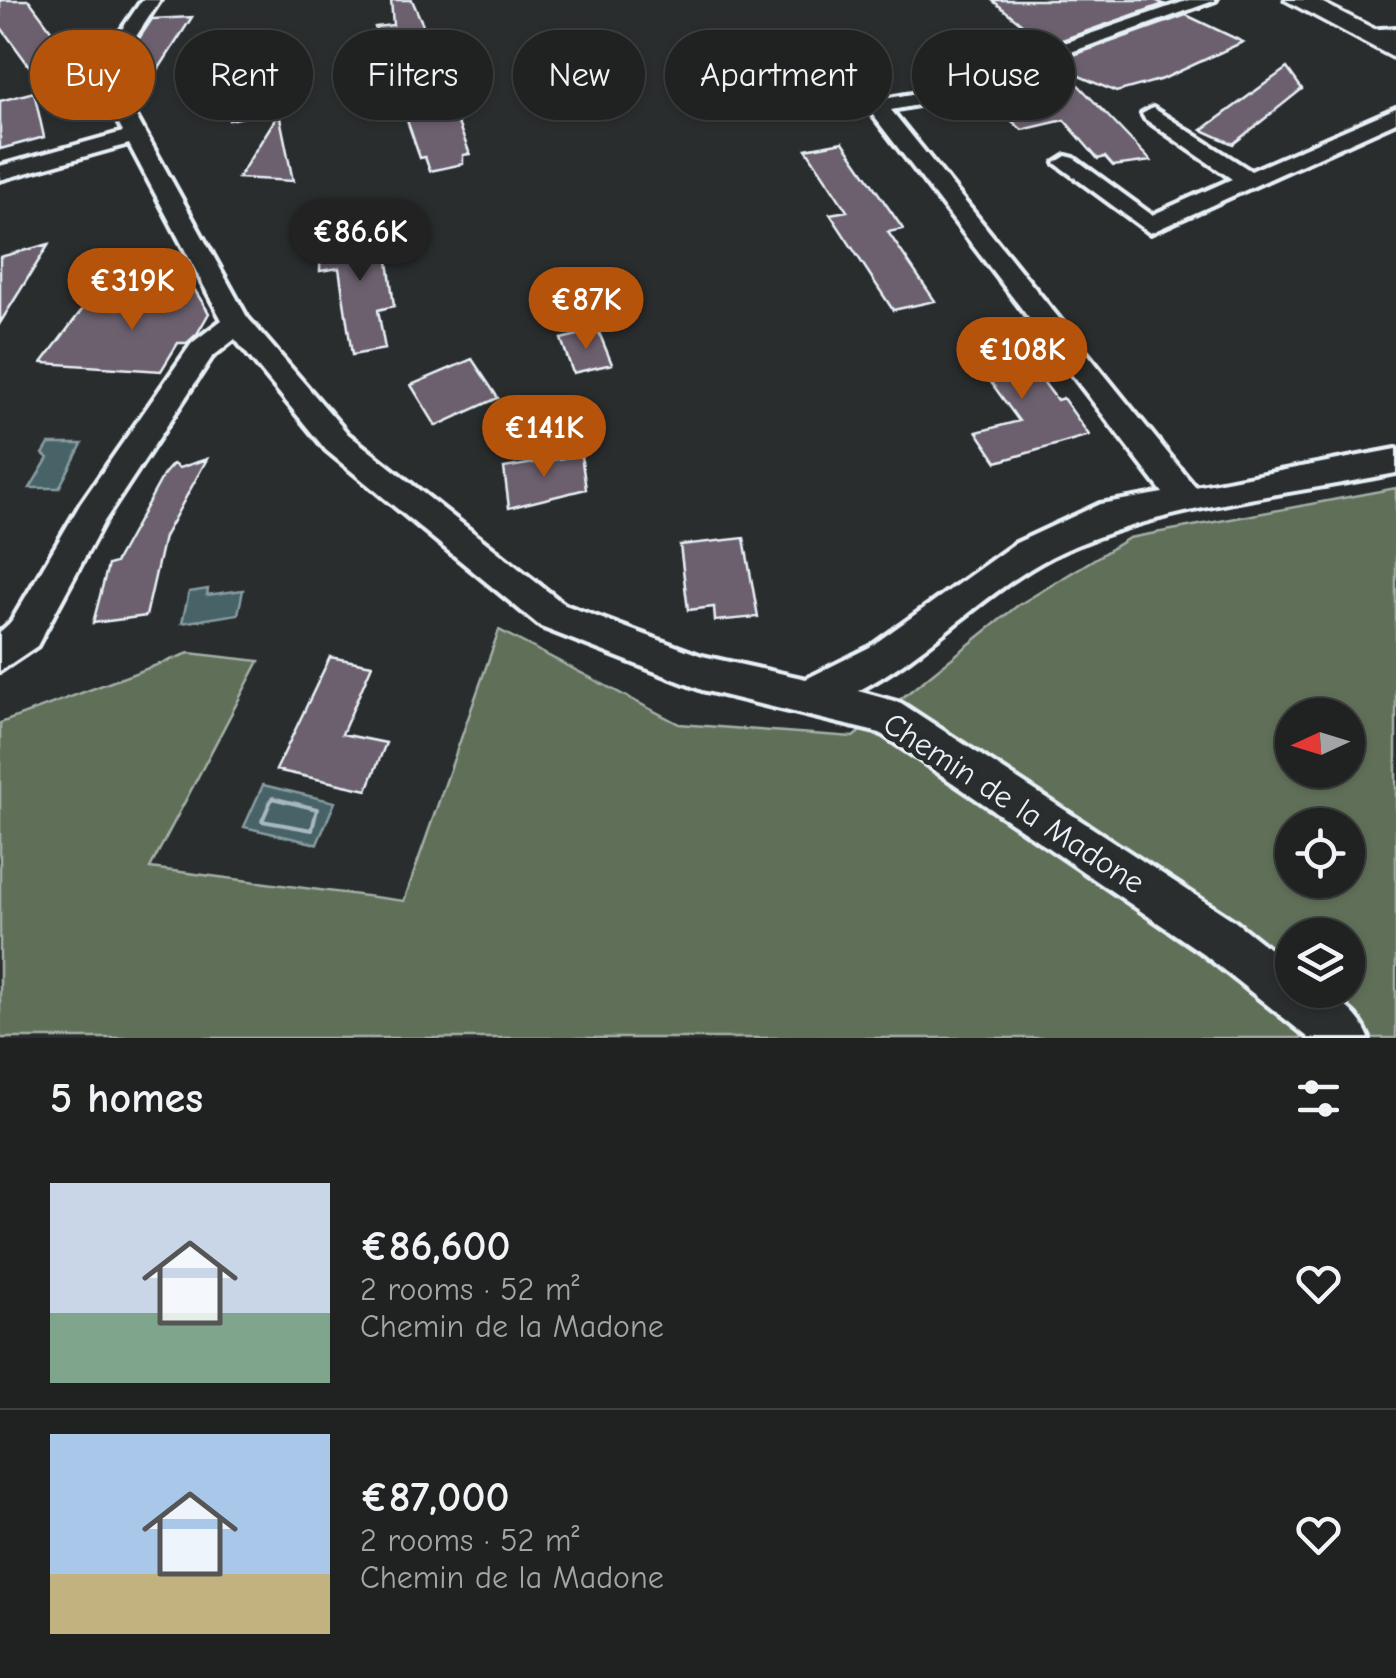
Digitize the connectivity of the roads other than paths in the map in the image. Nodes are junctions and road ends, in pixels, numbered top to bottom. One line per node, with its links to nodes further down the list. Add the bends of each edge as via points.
1 (151, 0): 10 (street, Chemin de la Madone, via 102,73)
2 (1207, 0): 17 (street, via 922,99 877,106)
3 (1298, 0): 5 (street)
4 (1396, 34): 5 (street)
5 (1365, 36): 6 (street)
6 (1396, 51)
7 (1152, 114): 14 (street)
8 (1396, 114): 9 (street)
9 (1370, 126): 11 (street); 14 (street)
10 (134, 136): 13 (street); 15 (street, Chemin de la Madone)
11 (1396, 142)
12 (1066, 162): 14 (street, via 1150,226)
13 (0, 173)
14 (1249, 180)
15 (237, 324): 18 (street, via 202,350 92,514 24,634); 19 (street, Chemin de la Madone, via 337,442 553,616 702,674)
16 (1396, 461): 17 (street)
17 (1186, 498): 19 (street, via 1100,518 1026,554 883,660)
18 (0, 654)
19 (809, 696): 20 (street, Chemin de la Madone, via 888,716 1218,936)
20 (1346, 1038)

